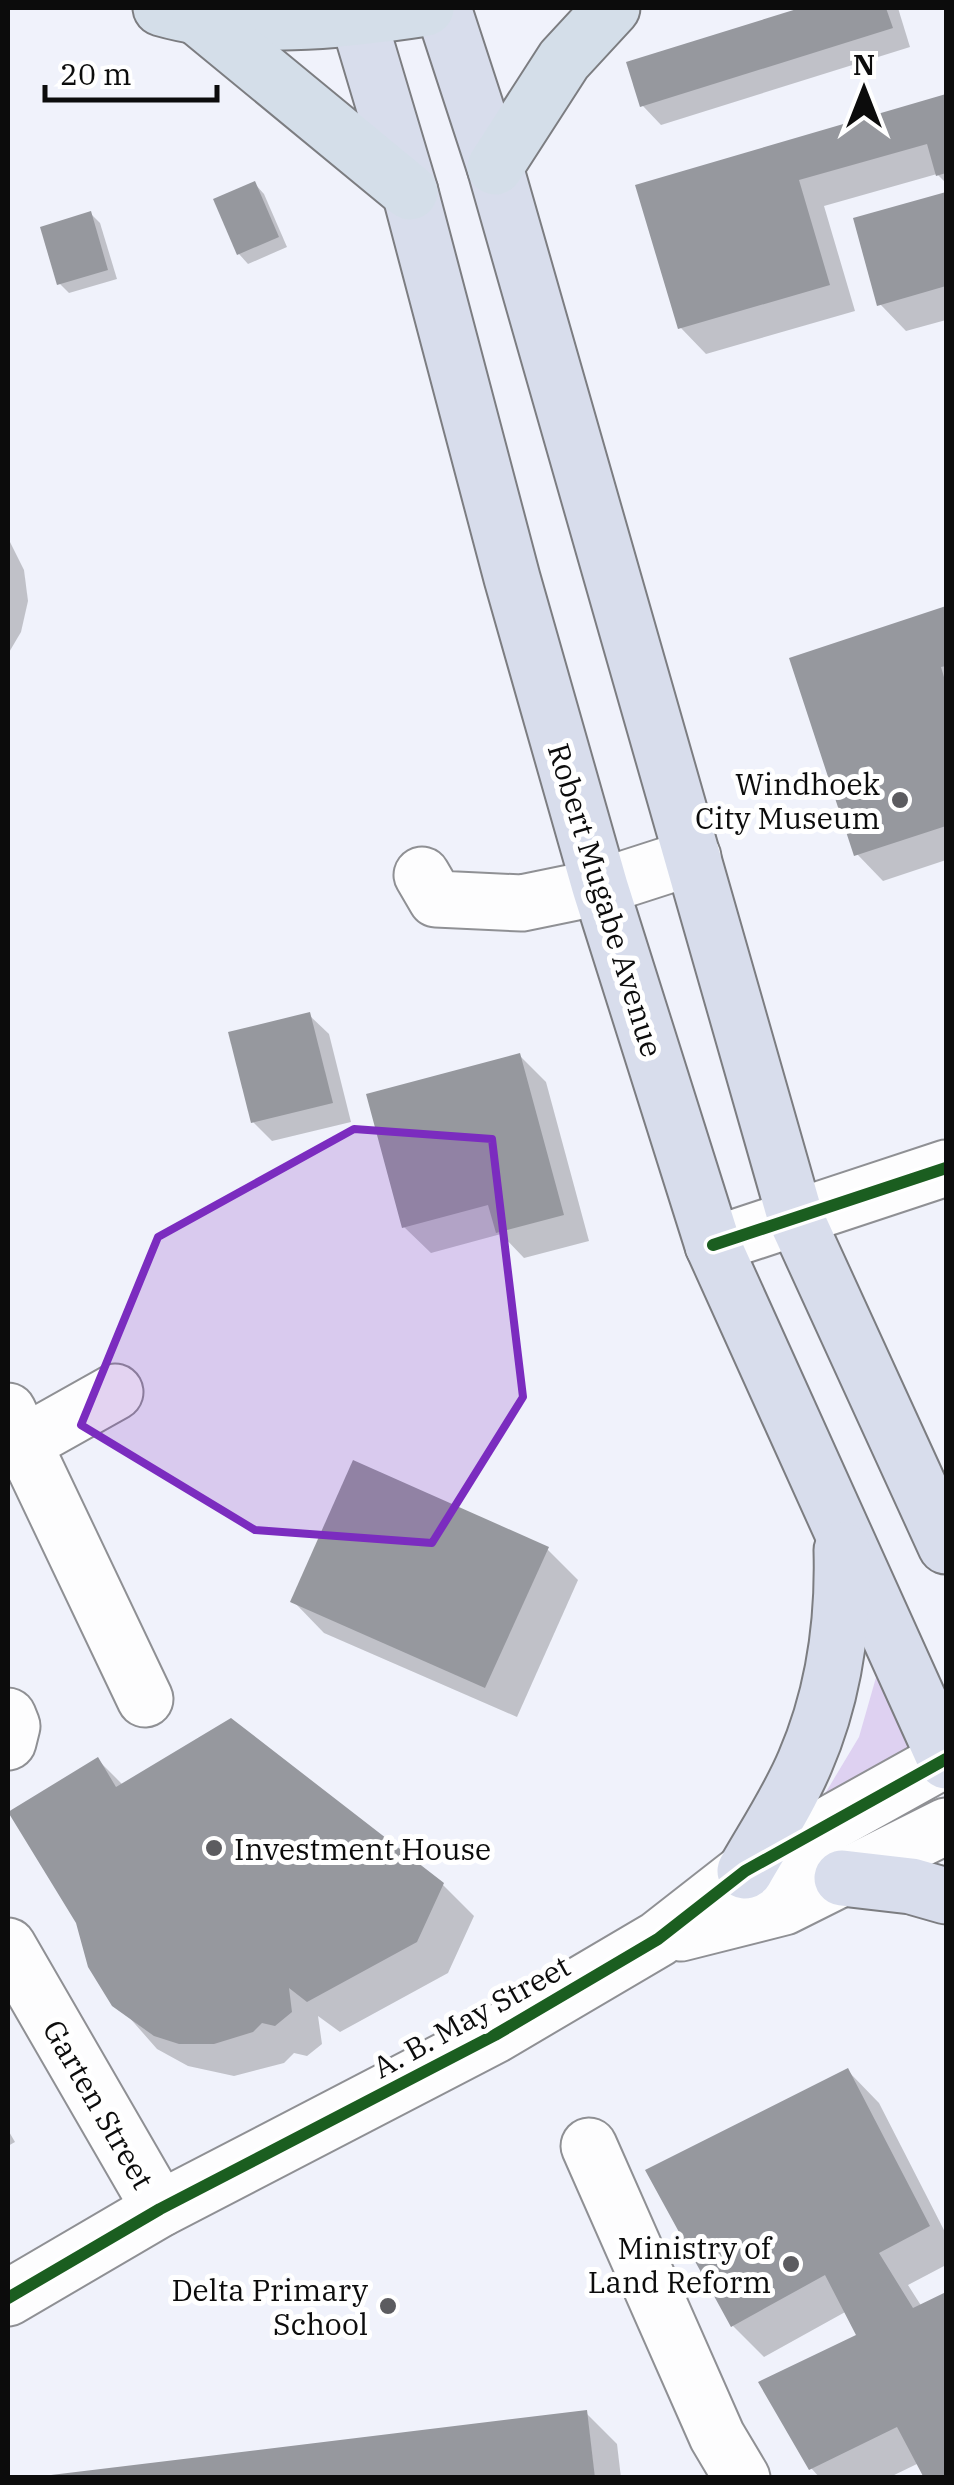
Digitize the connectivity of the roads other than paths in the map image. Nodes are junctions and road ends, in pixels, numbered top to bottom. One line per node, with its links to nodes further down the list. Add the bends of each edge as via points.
1 (426, 8): 5 (highway)
2 (444, 8): 6 (main road)
3 (612, 8): 6 (highway, via 564,60)
4 (181, 13): 5 (highway); 7 (highway)
5 (356, 13): 7 (main road, Robert Mugabe Avenue)
6 (495, 167): 8 (main road)
7 (410, 192): 10 (main road, Robert Mugabe Avenue)
8 (693, 857): 10 (street); 12 (main road)
9 (422, 875): 10 (street, via 436,899 522,904)
10 (600, 887): 13 (main road, Robert Mugabe Avenue)
11 (946, 1168): 12 (street)
12 (795, 1216): 13 (street); 17 (main road)
13 (713, 1245): 16 (main road, Robert Mugabe Avenue)
14 (115, 1392): 15 (street)
15 (13, 1435): 18 (street)
16 (841, 1528): 21 (main road, Robert Mugabe Avenue); 23 (main road, via 844,1614 830,1683 805,1762)
17 (946, 1546)
18 (145, 1699)
19 (8, 1716): 20 (street)
20 (8, 1742)
21 (946, 1760): 23 (street, A. B. May Street)
22 (946, 1826): 24 (street, A. B. May Street)
23 (745, 1871): 26 (street, A. B. May Street)
24 (842, 1878): 25 (main road); 26 (street, A. B. May Street, via 784,1906)
25 (946, 1896)
26 (658, 1939): 29 (street, A. B. May Street, via 495,2035)
27 (8, 1946): 29 (street, Garten Street)
28 (589, 2146): 31 (street)
29 (160, 2209): 30 (street, A. B. May Street)
30 (8, 2298)
31 (742, 2478)

